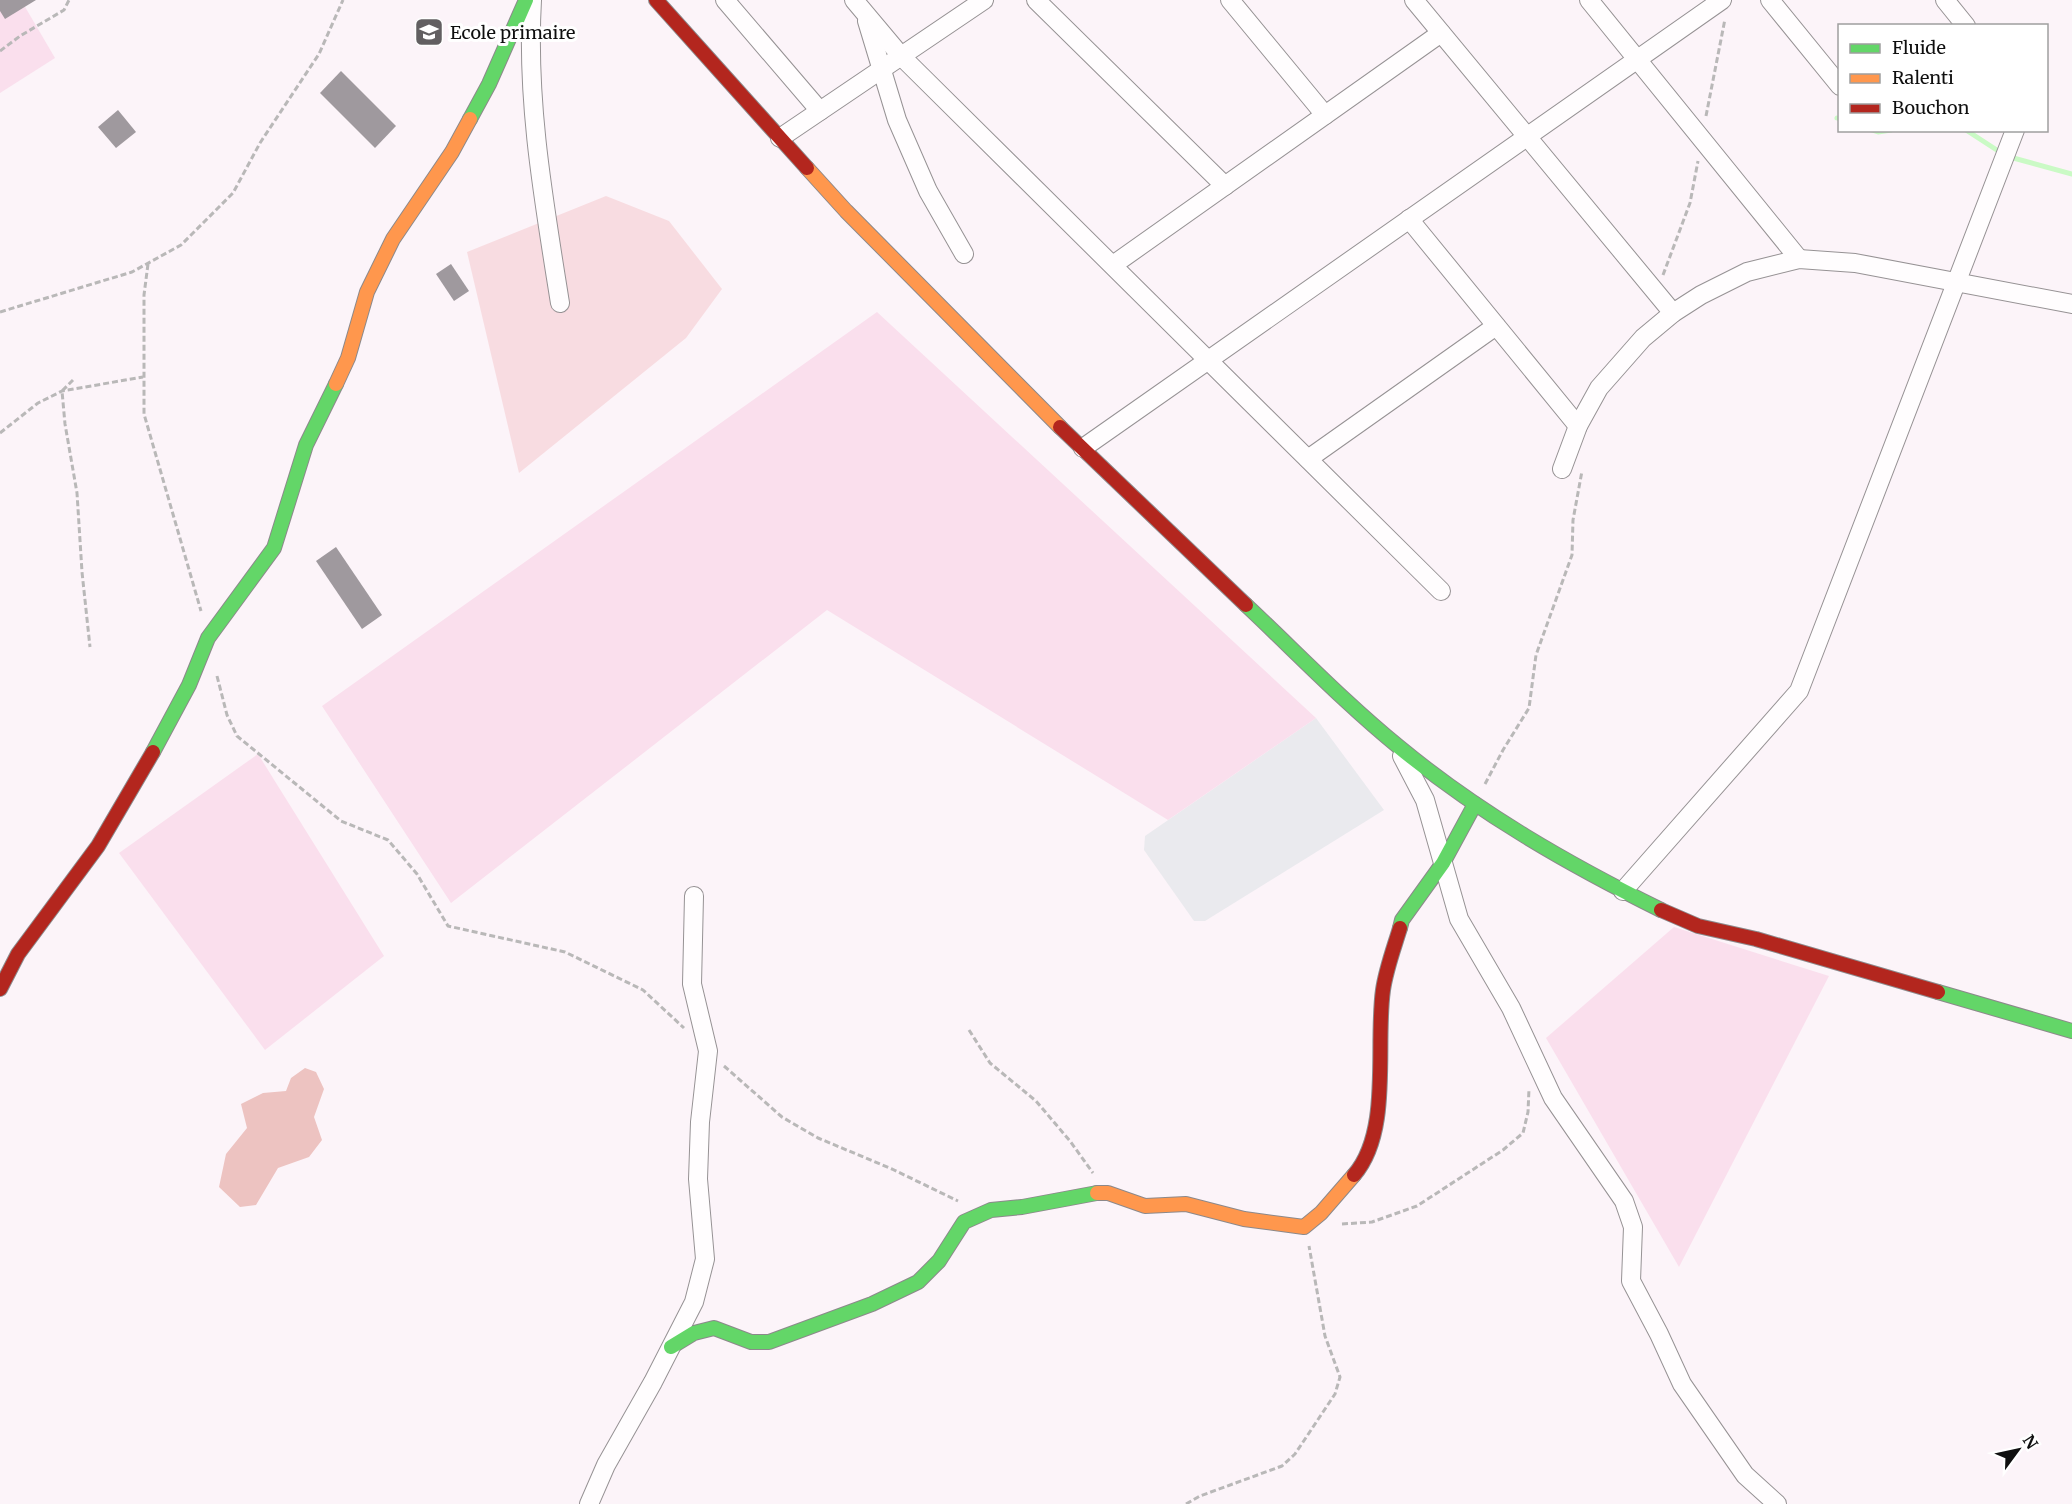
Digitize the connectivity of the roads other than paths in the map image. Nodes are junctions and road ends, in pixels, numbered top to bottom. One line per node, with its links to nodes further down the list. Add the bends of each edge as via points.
1 (526, 0): 46 (street, via 452,152 393,239 367,292 348,358 306,445 274,548 208,638 164,734 120,810 18,954)
2 (532, 0): 31 (street, via 530,42 536,148)
3 (657, 0): 24 (street)
4 (855, 0): 16 (street); 18 (street, via 869,25)
5 (984, 0): 16 (street)
6 (1036, 0): 25 (street)
7 (1230, 0): 21 (street)
8 (1414, 0): 15 (street)
9 (1589, 0): 17 (street)
10 (1770, 0): 19 (street)
11 (1945, 0): 14 (street)
12 (733, 3): 20 (street)
13 (1724, 6): 17 (street)
14 (1964, 24)
15 (1441, 33): 21 (street); 23 (street)
16 (901, 56): 18 (street); 29 (street)
17 (1637, 59): 23 (street); 28 (street)
18 (882, 69): 20 (street); 27 (street, via 897,120 928,191)
19 (1838, 85)
20 (820, 111): 24 (street)
21 (1324, 115): 25 (street)
22 (2013, 132): 30 (street)
23 (1527, 136): 26 (street); 33 (street)
24 (780, 138): 37 (street, via 846,211)
25 (1225, 186): 29 (street)
26 (1409, 219): 34 (street); 35 (street)
27 (964, 254)
28 (1799, 259): 30 (street, via 1855,263); 33 (street, via 1748,272)
29 (1113, 265): 35 (street)
30 (1957, 281): 32 (street); 44 (street, via 1799,691)
31 (560, 303)
32 (2072, 304)
33 (1673, 313): 36 (street, via 1643,338 1599,388)
34 (1496, 326): 36 (street); 38 (street)
35 (1208, 360): 37 (street); 38 (street)
36 (1578, 426): 39 (street)
37 (1083, 448): 41 (street)
38 (1308, 459): 40 (street)
39 (1562, 469)
40 (1441, 591)
41 (1396, 747): 42 (street); 43 (street, via 1425,800)
42 (1475, 804): 43 (street); 44 (street, via 1513,830)
43 (1443, 863): 48 (street, via 1401,920 1383,990 1376,1132 1360,1168 1304,1227 1244,1219 1185,1204 1144,1206 1108,1193 991,1210 964,1222 939,1262 918,1282 872,1304 769,1342 751,1342 714,1328 694,1333); 50 (street, via 1460,919 1511,1008 1553,1098 1624,1201 1633,1227 1631,1281 1682,1384 1745,1474)
44 (1623, 891): 47 (street, via 1707,928)
45 (694, 896): 48 (street, via 692,984 708,1051 698,1179 705,1259 694,1302)
46 (0, 989)
47 (2072, 1030)
48 (671, 1347): 49 (street, via 606,1465)
49 (590, 1504)
50 (1777, 1504)

